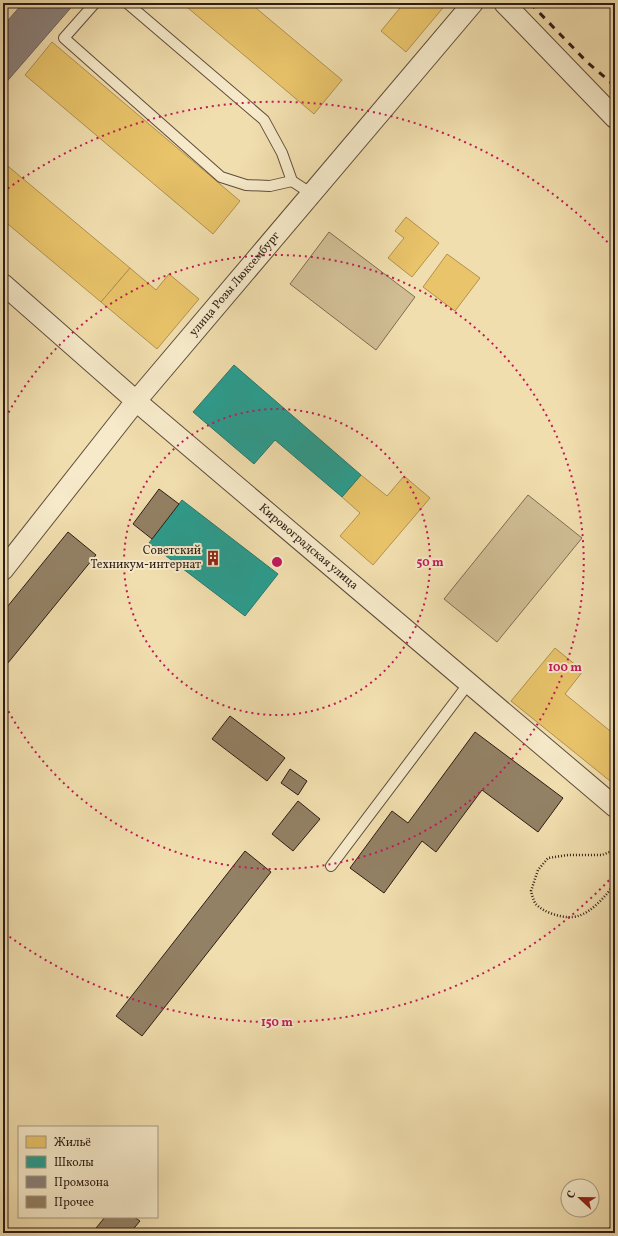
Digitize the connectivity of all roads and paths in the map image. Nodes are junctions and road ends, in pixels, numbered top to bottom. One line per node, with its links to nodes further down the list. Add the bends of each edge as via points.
1 (95, 3): 6 (lane, via 64,38 221,177 246,185 270,186)
2 (127, 3): 6 (lane, via 264,120 282,153)
3 (473, 3): 7 (street, улица Розы Люксембург)
4 (504, 3): 5 (street)
5 (615, 118)
6 (292, 181): 7 (lane)
7 (312, 194): 9 (street, улица Розы Люксембург)
8 (3, 284): 9 (street, Кировоградская улица)
9 (136, 401): 10 (street, улица Розы Люксембург); 11 (street, Кировоградская улица)
10 (3, 570)
11 (469, 683): 12 (street, Кировоградская улица); 14 (lane)
12 (615, 807)
13 (615, 850): 15 (path, via 602,855 548,858 538,870 531,891 536,903 551,914 563,918 578,916 594,907)
14 (332, 866)
15 (615, 883)
16 (615, 1230): 17 (lane)
17 (612, 1233)

